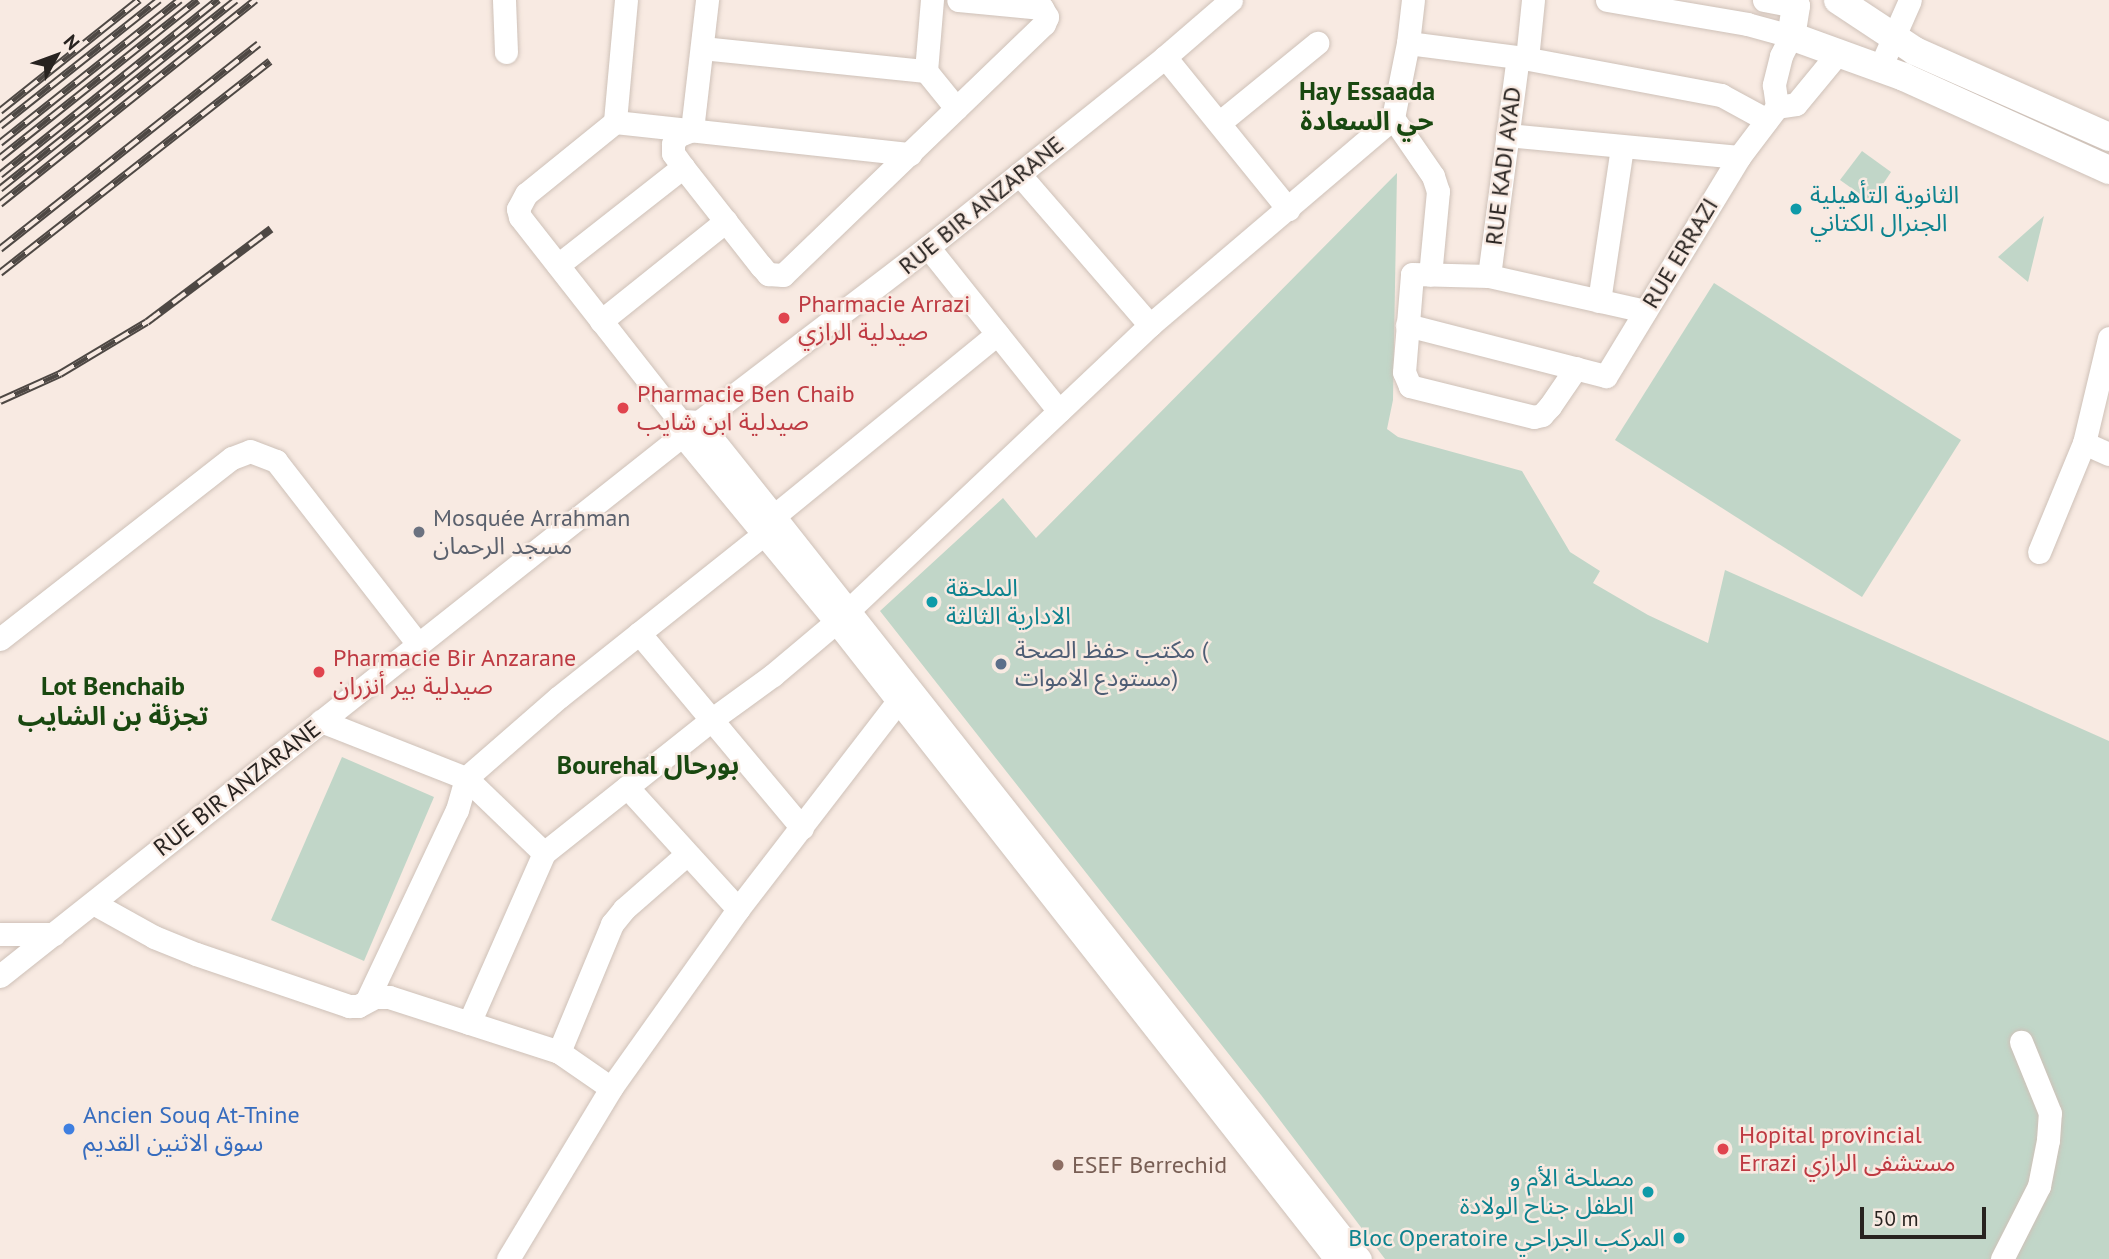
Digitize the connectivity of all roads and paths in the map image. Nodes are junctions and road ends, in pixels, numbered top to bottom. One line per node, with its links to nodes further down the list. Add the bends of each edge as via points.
1 (504, 0): 19 (street)
2 (626, 0): 28 (street)
3 (706, 0): 18 (street)
4 (932, 0): 24 (street)
5 (958, 0): 25 (street, via 1042,8 1047,17)
6 (1231, 0): 21 (street, RUE BIR ANZARANE)
7 (1413, 0): 17 (street)
8 (1533, 0): 22 (street, RUE KADI AYAD)
9 (1607, 0): 14 (street)
10 (1764, 0): 12 (street)
11 (1910, 0): 15 (street)
12 (1794, 3): 13 (main road); 14 (main road)
13 (1842, 4): 15 (main road); 20 (main road)
14 (1791, 36): 20 (main road); 26 (street, via 1781,56)
15 (1893, 38): 23 (street); 32 (main road)
16 (1317, 43): 29 (street)
17 (1408, 43): 22 (street); 27 (street)
18 (702, 48): 24 (street); 30 (street)
19 (506, 52)
20 (1838, 53): 23 (main road); 26 (street, via 1796,104)
21 (1166, 57): 29 (street); 38 (street, RUE BIR ANZARANE)
22 (1522, 58): 26 (street, via 1721,95); 31 (street, RUE KADI AYAD)
23 (1880, 68): 37 (main road)
24 (926, 71): 25 (street)
25 (956, 108): 34 (street)
26 (1772, 114): 35 (street, RUE ERRAZI)
27 (1393, 118): 39 (street); 43 (street, via 1433,176 1438,191)
28 (615, 122): 30 (street); 42 (street, via 521,201 520,217)
29 (1219, 123): 39 (street)
30 (692, 130): 34 (street); 36 (street, via 677,136 673,144 673,153)
31 (1507, 135): 33 (street); 44 (street, RUE KADI AYAD)
32 (2109, 137)
33 (1622, 148): 35 (street); 45 (street)
34 (910, 154): 40 (street, via 783,275 768,274)
35 (1739, 158): 46 (street, RUE ERRAZI)
36 (683, 167): 40 (street); 42 (street)
37 (2109, 170)
38 (1019, 174): 41 (street, RUE BIR ANZARANE); 48 (street)
39 (1288, 209): 48 (street)
40 (726, 221): 47 (street)
41 (928, 247): 50 (street); 54 (street, RUE BIR ANZARANE)
42 (558, 265): 47 (street)
43 (1421, 274): 44 (street, RUE KADI AYAD); 49 (street)
44 (1489, 276): 45 (street, RUE KADI AYAD)
45 (1599, 301): 46 (street, RUE KADI AYAD)
46 (1645, 312): 52 (street, RUE ERRAZI, via 1606,376)
47 (601, 321): 54 (street)
48 (1150, 325): 53 (street)
49 (1407, 325): 52 (street, RUE ERRAZI); 52 (street, via 1405,380 1418,390 1534,417 1550,406)
50 (997, 334): 53 (street); 57 (street)
51 (2109, 338): 55 (street)
52 (1576, 368)
53 (1059, 411): 59 (street)
54 (687, 426): 57 (street); 62 (street, RUE BIR ANZARANE)
55 (2084, 443): 56 (street); 58 (street)
56 (2109, 454)
57 (770, 524): 59 (street); 60 (street)
58 (2039, 552)
59 (843, 616): 63 (street); 64 (street)
60 (639, 632): 64 (street); 66 (street)
61 (0, 639): 62 (street, via 232,458 250,451 276,461)
62 (418, 644): 65 (street, RUE BIR ANZARANE)
63 (903, 694): 68 (street); 75 (street)
64 (711, 720): 67 (street); 68 (street)
65 (321, 721): 66 (street); 71 (street, RUE BIR ANZARANE)
66 (466, 778): 69 (street); 77 (street, via 457,810)
67 (626, 787): 69 (street); 70 (street)
68 (802, 828): 72 (street)
69 (544, 853): 78 (street)
70 (686, 855): 72 (street); 80 (street, via 612,924)
71 (93, 903): 74 (street, RUE BIR ANZARANE); 77 (street, via 196,954 349,1006)
72 (738, 909): 81 (street)
73 (0, 934): 74 (street)
74 (54, 934): 76 (street, RUE BIR ANZARANE)
75 (1122, 972): 83 (street); 84 (street)
76 (0, 976)
77 (367, 1000): 78 (street, via 389,997)
78 (468, 1023): 80 (street)
79 (2021, 1042): 85 (street, via 2050,1113 2048,1140 2039,1186)
80 (559, 1052): 81 (street)
81 (611, 1088): 82 (street)
82 (508, 1259)
83 (1336, 1259)
84 (1360, 1259)
85 (2002, 1259)

